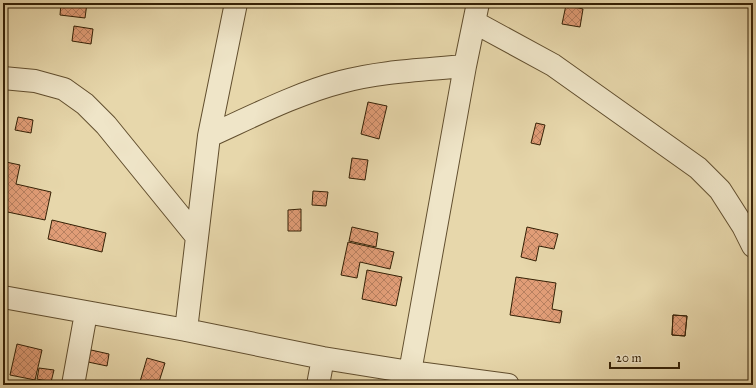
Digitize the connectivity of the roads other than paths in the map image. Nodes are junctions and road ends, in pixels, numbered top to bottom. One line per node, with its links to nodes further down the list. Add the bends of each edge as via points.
1 (236, 3): 5 (street)
2 (476, 12): 3 (street); 7 (street, via 698,168 720,190)
3 (465, 66): 5 (street, via 387,73 342,82 307,93); 12 (street)
4 (3, 78): 6 (street, via 35,81 64,89 85,104 106,125)
5 (209, 136): 6 (street)
6 (197, 237): 10 (street)
7 (753, 246)
8 (3, 297): 9 (street)
9 (86, 313): 10 (street); 13 (street)
10 (186, 330): 11 (street)
11 (323, 358): 12 (street); 14 (street)
12 (410, 372): 15 (street)
13 (73, 385)
14 (318, 385)
15 (508, 385)

